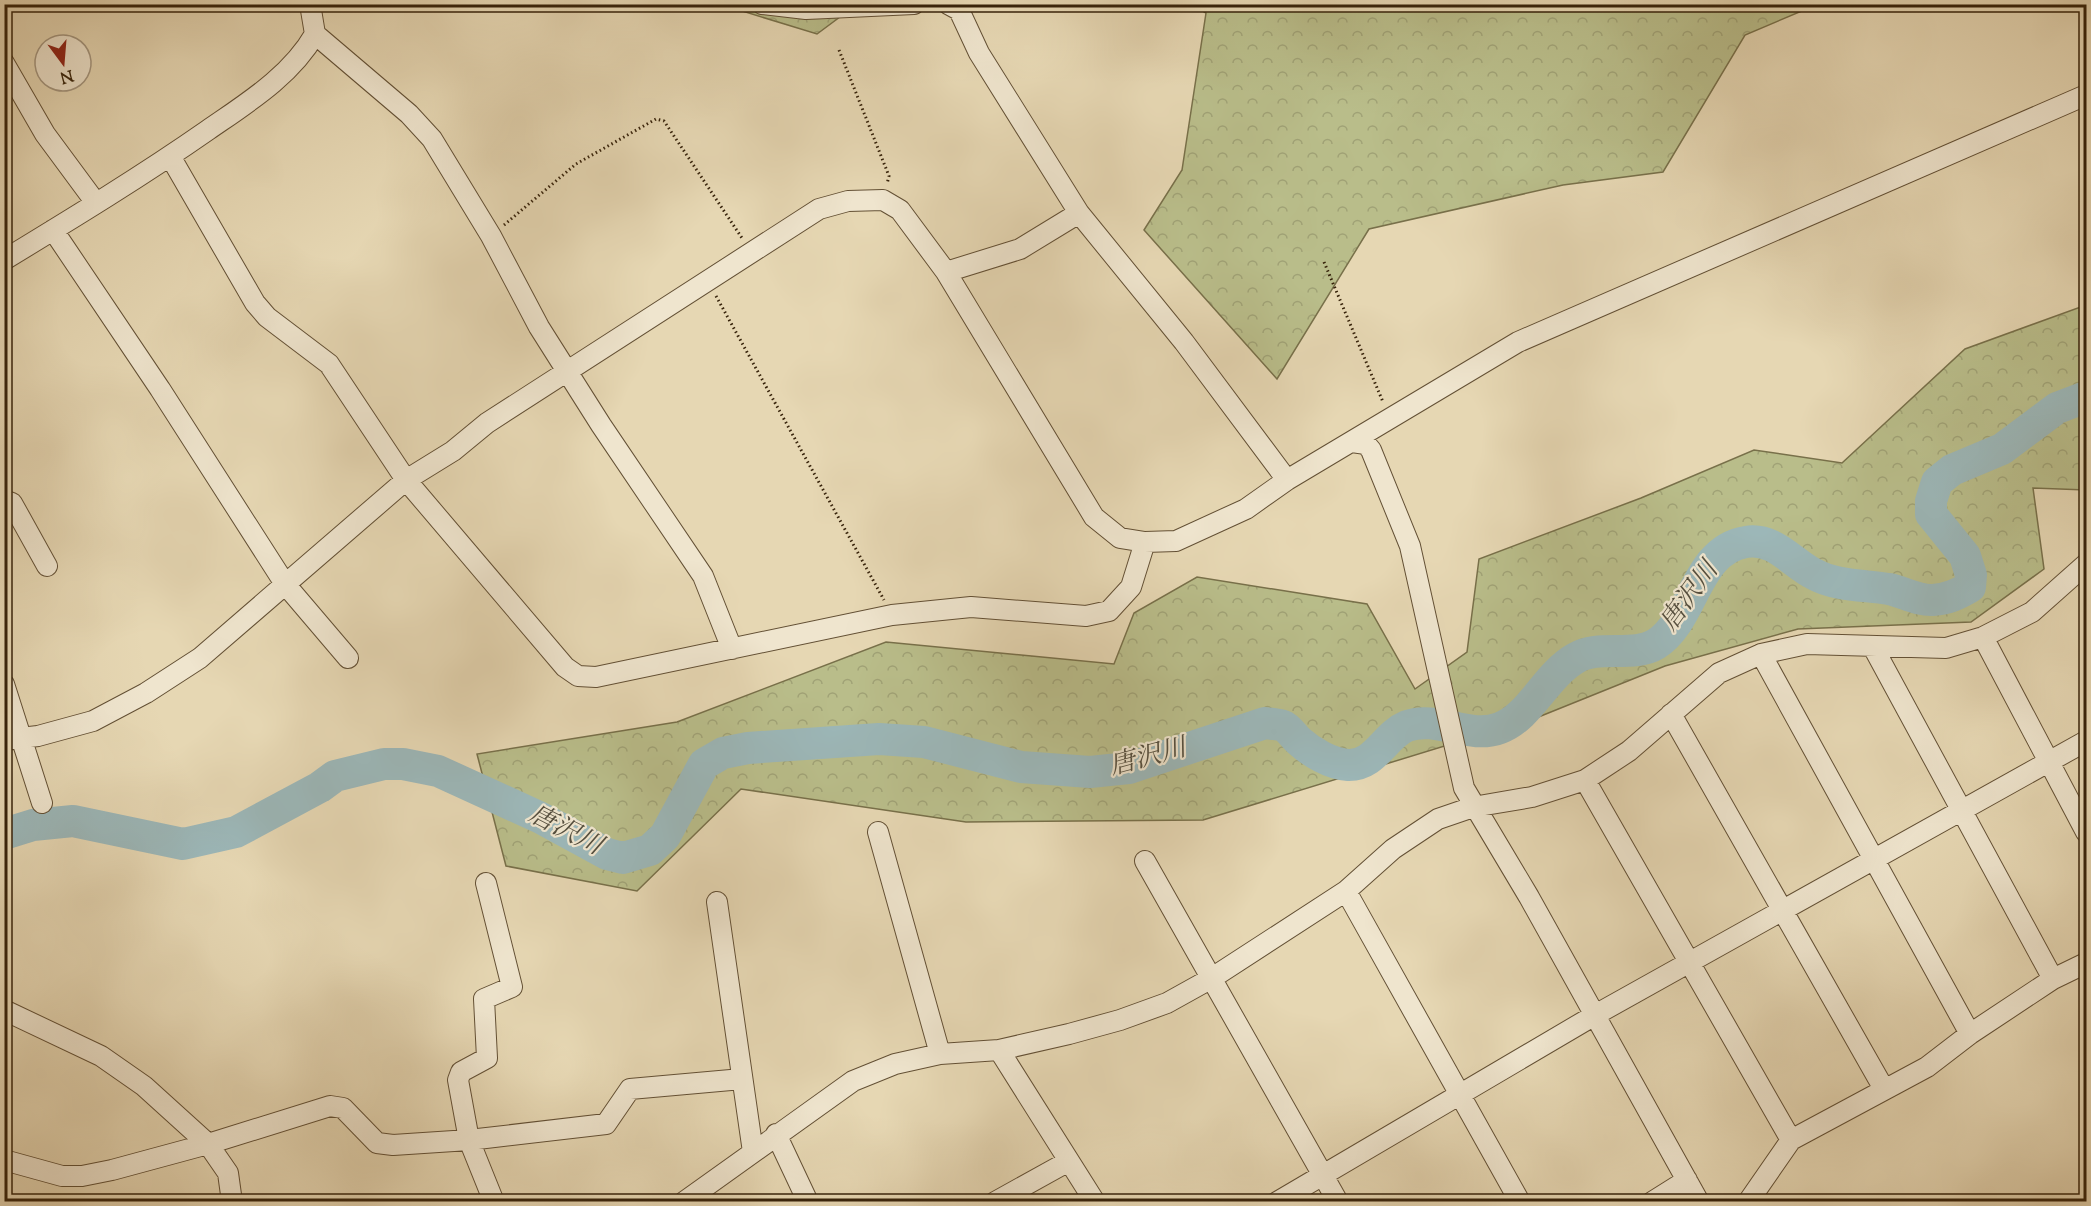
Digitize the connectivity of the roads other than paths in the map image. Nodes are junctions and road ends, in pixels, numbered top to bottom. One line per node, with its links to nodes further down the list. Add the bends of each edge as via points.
1 (310, 4): 5 (street)
2 (762, 4): 3 (street, via 806,9)
3 (914, 4)
4 (948, 4): 10 (street, via 959,10 979,53)
5 (315, 34): 8 (street, via 294,62 257,95); 14 (street, via 409,114 432,139)
6 (4, 63): 9 (street, via 45,134)
7 (2086, 95): 15 (street, via 1518,342)
8 (170, 156): 9 (street); 16 (street, via 255,303 329,364)
9 (96, 203): 11 (street)
10 (1079, 213): 13 (street, via 1020,249); 17 (street, via 1184,342)
11 (53, 230): 12 (street); 22 (street)
12 (4, 260)
13 (946, 272): 14 (street, via 900,210 883,200 848,201 819,209); 19 (street, via 1094,517 1120,538)
14 (568, 371): 16 (street); 25 (street, via 703,576)
15 (1352, 442): 17 (street); 35 (street, via 1366,444 1371,450 1410,546 1464,788)
16 (406, 480): 22 (street); 25 (street, via 566,667 578,676 596,676)
17 (1287, 480): 19 (street, via 1246,509 1176,540)
18 (4, 500): 20 (street, via 12,503)
19 (1145, 543): 25 (street, via 1131,587 1109,611 1086,616 971,607 892,615)
20 (47, 566)
21 (2084, 574): 23 (street, via 2032,612)
22 (285, 584): 27 (street); 30 (street, via 200,658 146,693 93,721)
23 (1983, 637): 24 (street, via 1946,648); 32 (street)
24 (1874, 647): 26 (street, via 1807,644); 36 (street)
25 (732, 649)
26 (1761, 654): 29 (street, via 1719,673); 39 (street)
27 (348, 658)
28 (4, 684): 30 (street)
29 (1671, 714): 33 (street, via 1629,751); 44 (street)
30 (12, 739): 34 (street)
31 (2086, 741): 32 (street)
32 (2049, 762): 36 (street); 38 (street)
33 (1585, 780): 35 (street, via 1532,796); 45 (street)
34 (42, 802)
35 (1473, 807): 42 (street, via 1438,819 1402,843); 50 (street, via 1506,857)
36 (1962, 810): 39 (street); 48 (street)
37 (878, 832): 53 (street)
38 (2086, 832)
39 (1874, 859): 44 (street); 51 (street)
40 (1145, 861): 47 (street)
41 (486, 883): 58 (street, via 512,987 484,999 486,1058 461,1072 458,1080)
42 (1346, 891): 47 (street); 56 (street)
43 (717, 902): 54 (street)
44 (1783, 910): 45 (street); 55 (street)
45 (1690, 962): 50 (street); 59 (street)
46 (2086, 963): 48 (street)
47 (1212, 978): 52 (street, via 1167,1003 1120,1020); 64 (street)
48 (2053, 979): 51 (street)
49 (4, 1010): 60 (street, via 101,1056 144,1086)
50 (1594, 1015): 56 (street); 65 (street)
51 (1970, 1034): 55 (street, via 1927,1067)
52 (999, 1050): 53 (street); 63 (street)
53 (940, 1054): 57 (street, via 896,1064 853,1081)
54 (742, 1080): 58 (street, via 630,1089 606,1124); 61 (street)
55 (1884, 1089): 59 (street)
56 (1460, 1095): 64 (street); 74 (street)
57 (776, 1134): 61 (street); 69 (street)
58 (469, 1140): 60 (street, via 377,1143 343,1108 330,1106); 67 (street)
59 (1791, 1140): 77 (street)
60 (208, 1144): 62 (street, via 82,1176 62,1176); 66 (street, via 228,1173)
61 (753, 1152): 68 (street)
62 (4, 1160)
63 (1069, 1161): 70 (street); 71 (street)
64 (1324, 1176): 72 (street); 73 (street)
65 (1687, 1180): 75 (street); 76 (street)
66 (232, 1202)
67 (494, 1202)
68 (684, 1202)
69 (808, 1202)
70 (995, 1202)
71 (1095, 1202)
72 (1277, 1202)
73 (1338, 1202)
74 (1520, 1202)
75 (1652, 1202)
76 (1699, 1202)
77 (1748, 1202)

